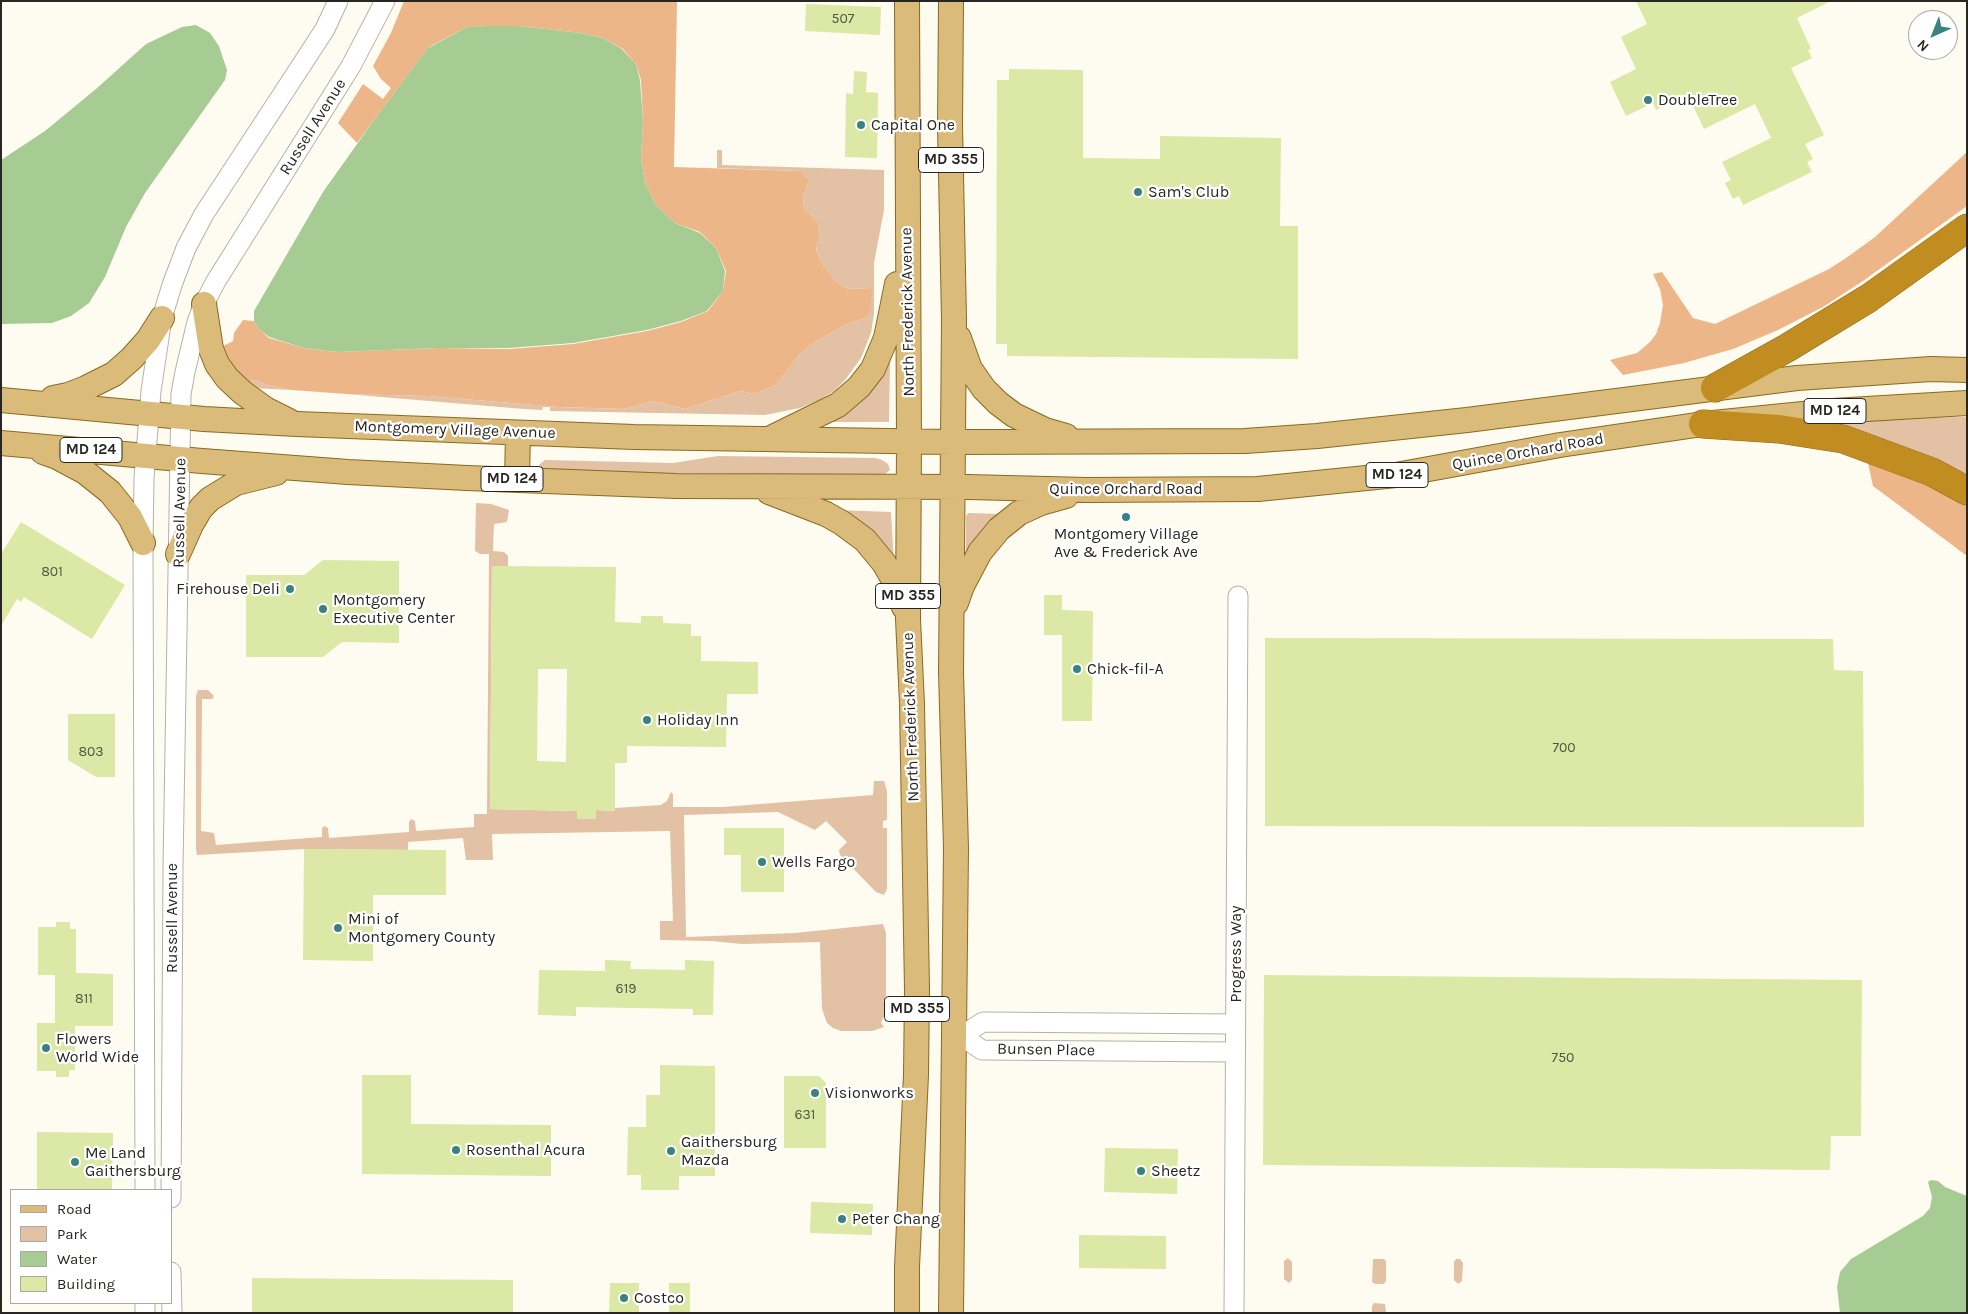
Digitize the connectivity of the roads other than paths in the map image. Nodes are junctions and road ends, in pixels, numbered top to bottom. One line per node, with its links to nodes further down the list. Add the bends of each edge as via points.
1 (338, 1): 8 (street, Russell Avenue, via 299,69 204,214 186,248)
2 (386, 1): 7 (street, Russell Avenue, via 351,66)
3 (906, 1): 5 (main road, North Frederick Avenue / MD 355)
4 (951, 1): 9 (main road, MD 355)
5 (907, 193): 20 (main road, via 894,303 886,338 873,368 859,387 838,405); 21 (main road, North Frederick Avenue / MD 355)
6 (1967, 228): 11 (highway, via 1869,298)
7 (204, 304): 16 (street, Russell Avenue, via 190,346); 17 (main road, via 210,349 226,378 267,410)
8 (162, 318): 13 (main road, via 148,340 114,374 68,395); 15 (street, Russell Avenue)
9 (954, 319): 22 (main road, MD 355); 23 (main road, via 970,369 998,403 1045,430)
10 (1967, 370): 11 (main road, MD 124, via 1931,369 1816,377)
11 (1715, 388): 23 (main road, MD 124, via 1316,436 1245,441)
12 (1, 400): 13 (main road, Montgomery Village Avenue / MD 124)
13 (34, 401): 15 (main road, Montgomery Village Avenue / MD 124)
14 (1967, 403): 18 (main road, Quince Orchard Road / MD 124, via 1832,411)
15 (149, 413): 16 (main road, Montgomery Village Avenue / MD 124); 25 (street, Russell Avenue)
16 (181, 417): 17 (main road, Montgomery Village Avenue / MD 124); 26 (street, Russell Avenue)
17 (297, 424): 19 (main road, Montgomery Village Avenue / MD 124)
18 (1703, 424): 32 (main road, Quince Orchard Road / MD 124, via 1560,445 1396,475 1258,489); 33 (highway, via 1779,429 1843,439 1932,472)
19 (518, 433): 20 (main road, Montgomery Village Avenue / MD 124); 28 (main road)
20 (765, 440): 21 (main road, Montgomery Village Avenue / MD 124)
21 (909, 442): 22 (main road, MD 124); 30 (main road, North Frederick Avenue / MD 355)
22 (953, 442): 23 (main road, MD 124); 31 (main road, MD 355)
23 (1087, 442)
24 (12, 444): 25 (main road, MD 124); 34 (main road, via 64,461 85,472 110,492 130,517)
25 (146, 456): 26 (main road, MD 124); 34 (street, Russell Avenue)
26 (181, 459): 27 (main road, MD 124); 35 (street, Russell Avenue)
27 (310, 469): 28 (main road, MD 124); 35 (main road, via 270,474 236,483 210,499 191,525)
28 (517, 480): 29 (main road, MD 124)
29 (750, 486): 30 (main road, MD 124); 38 (main road, via 826,514 865,540 875,550 894,582)
30 (909, 487): 31 (main road, Quince Orchard Road / MD 124); 38 (main road, North Frederick Avenue / MD 355)
31 (953, 487): 32 (main road, Quince Orchard Road / MD 124); 37 (main road, MD 355)
32 (1087, 490): 37 (main road, via 1041,503 1018,514 1000,529 980,552)
33 (1967, 491)
34 (143, 542): 41 (street, Russell Avenue)
35 (178, 554): 42 (street, Russell Avenue, via 172,867)
36 (1238, 596): 39 (street, Progress Way)
37 (952, 614): 44 (main road, MD 355, via 956,848)
38 (908, 619): 43 (main road, North Frederick Avenue / MD 355, via 918,990)
39 (1235, 1024): 40 (street, Progress Way); 40 (street, Bunsen Place, via 983,1022 960,1036 982,1050)
40 (1235, 1052): 45 (street, Progress Way)
41 (145, 1189)
42 (171, 1189)
43 (907, 1313)
44 (951, 1313)
45 (1234, 1313)

